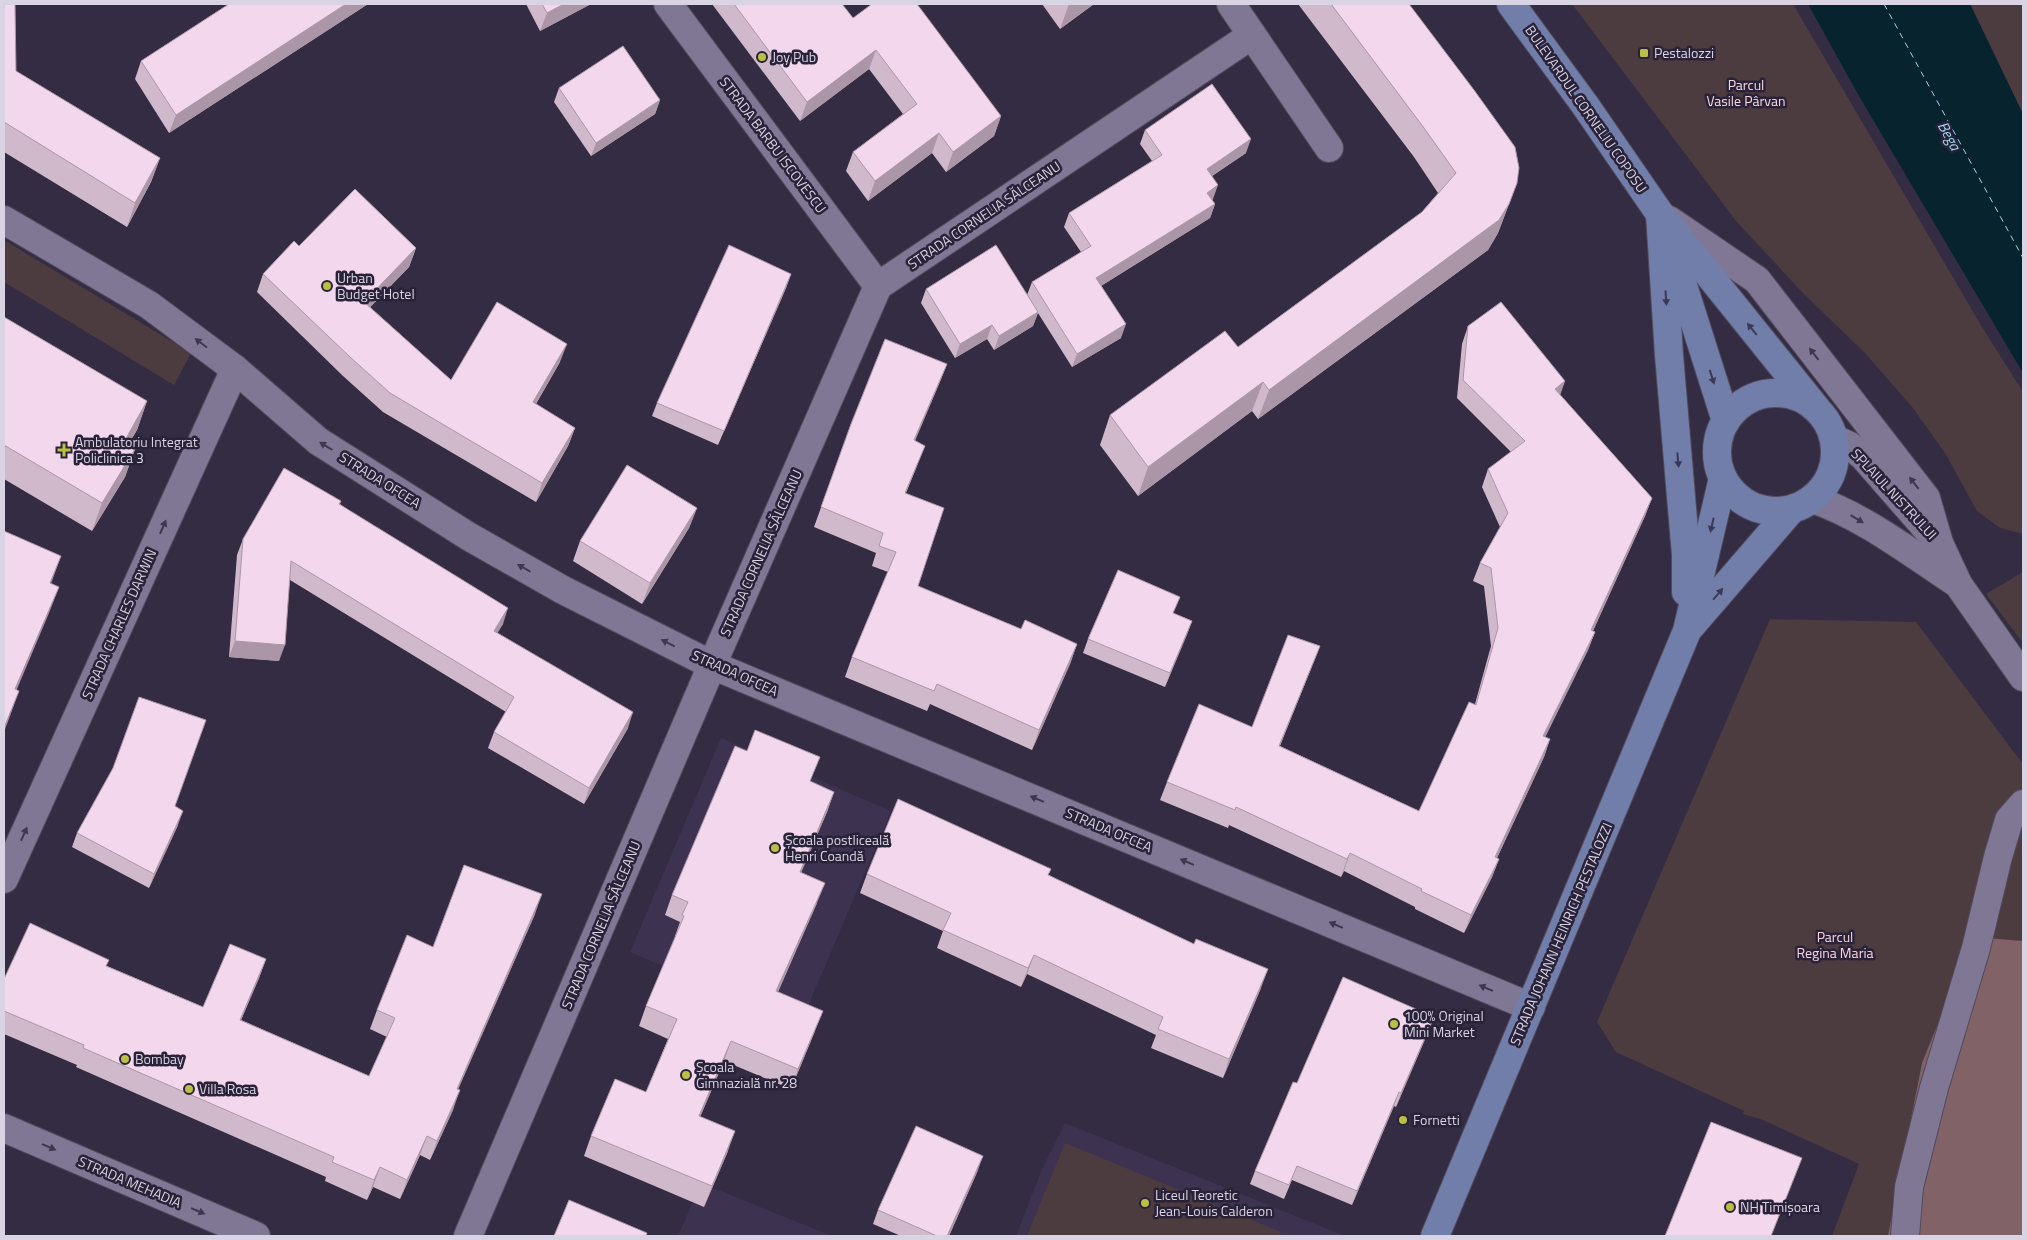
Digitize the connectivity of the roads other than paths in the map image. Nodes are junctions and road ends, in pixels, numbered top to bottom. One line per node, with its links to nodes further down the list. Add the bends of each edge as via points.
1 (668, 4): 8 (street, STRADA BARBU ISCOVESCU)
2 (1231, 4): 4 (street)
3 (1511, 4): 6 (main road, BULEVARDUL CORNELIU COPOSU)
4 (1252, 35): 5 (street); 8 (street, STRADA CORNELIA SĂLCEANU)
5 (1329, 148)
6 (1660, 214): 10 (main road, BULEVARDUL CORNELIU COPOSU, one-way to 6); 11 (main road, BULEVARDUL CORNELIU COPOSU, one-way to 11); 15 (street, one-way to 6, via 1926,498 1757,280); 17 (main road, one-way to 17, via 1686,555)
7 (4, 220): 9 (street, STRADA OFCEA, one-way to 7, via 149,305)
8 (878, 286): 18 (street, STRADA CORNELIA SĂLCEANU)
9 (234, 369): 18 (street, STRADA OFCEA, one-way to 9, via 563,590 468,536 318,441); 21 (street, STRADA CHARLES DARWIN, one-way to 9)
10 (1816, 408): 11 (main road, via 1802,398 1768,393 1737,407); 12 (main road, via 1828,422)
11 (1726, 421): 13 (main road, via 1717,449)
12 (1834, 439): 14 (main road, via 1836,456 1832,472 1824,487); 15 (street, SPLAIUL NISTRULUI, via 1863,456)
13 (1723, 478): 14 (main road, via 1738,496 1758,508 1774,511); 17 (main road, STRADA JOHANN HEINRICH PESTALOZZI, one-way to 17)
14 (1802, 504): 16 (street, SPLAIUL NISTRULUI, one-way to 16, via 1835,507); 17 (main road, STRADA JOHANN HEINRICH PESTALOZZI, one-way to 14)
15 (1939, 543): 16 (street, SPLAIUL NISTRULUI)
16 (1958, 584): 19 (street, SPLAIUL NISTRULUI)
17 (1687, 631): 22 (main road, STRADA JOHANN HEINRICH PESTALOZZI)
18 (712, 665): 22 (street, STRADA OFCEA, one-way to 18); 25 (street, STRADA CORNELIA SĂLCEANU)
19 (2023, 677)
20 (2023, 804): 27 (street, via 2010,820 1998,856 1976,948 1934,1088 1909,1187)
21 (4, 879)
22 (1531, 1007): 26 (main road, STRADA JOHANN HEINRICH PESTALOZZI)
23 (4, 1128): 24 (street, STRADA MEHADIA, one-way to 24)
24 (256, 1236)
25 (468, 1236)
26 (1434, 1236)
27 (1905, 1236)

